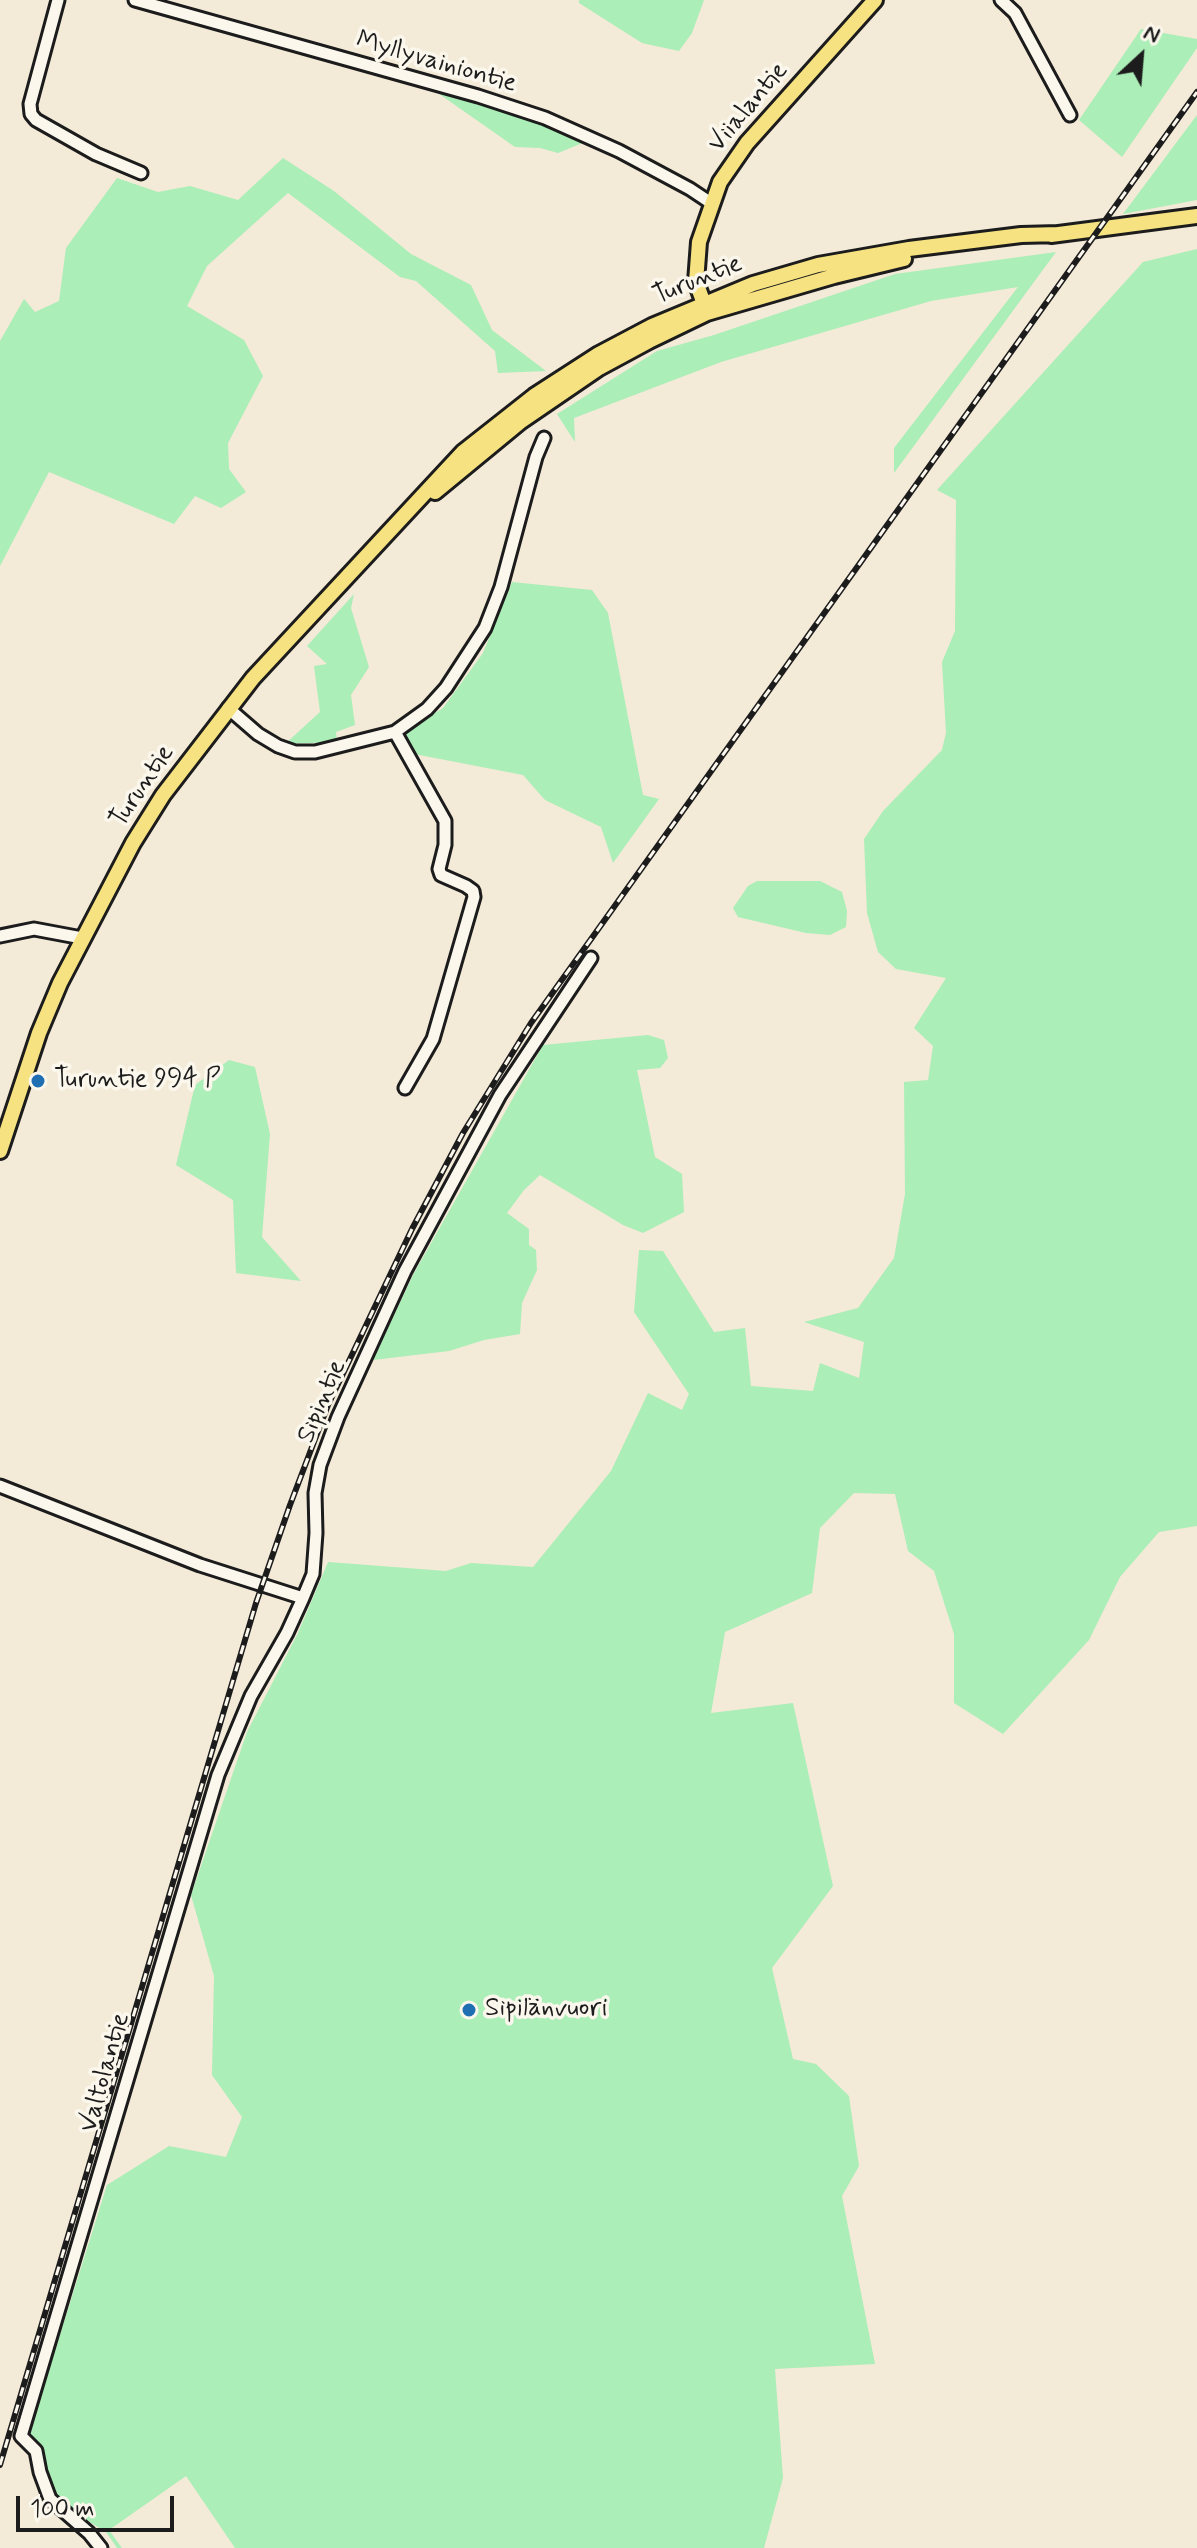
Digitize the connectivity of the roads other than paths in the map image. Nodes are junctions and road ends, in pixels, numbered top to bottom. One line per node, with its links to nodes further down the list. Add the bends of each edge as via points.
1 (58, 0): 6 (street, via 31,114 96,154)
2 (135, 0): 7 (street, Myllyvainiontie, via 545,118 619,151)
3 (875, 0): 7 (main road, Viialantie, via 747,143)
4 (1007, 2): 5 (street)
5 (1070, 115)
6 (141, 173)
7 (711, 203): 9 (main road, Viialantie, via 697,260 696,282)
8 (1197, 216): 9 (main road, Turuntie, via 853,258 753,284)
9 (705, 308): 11 (main road, Turuntie, via 652,326 559,378 463,452)
10 (544, 438): 12 (street, via 485,628 446,688)
11 (228, 708): 12 (street, via 258,734 295,752); 14 (main road, Turuntie, via 141,831)
12 (395, 732): 16 (street, via 445,821 441,875 466,886 474,897 433,1039)
13 (0, 936): 14 (street, via 34,929)
14 (82, 938): 17 (main road, Turuntie, via 39,1033)
15 (591, 958): 19 (street, Sipintie, via 500,1095 405,1271 338,1417 320,1465 313,1574)
16 (405, 1088)
17 (0, 1151)
18 (0, 1486): 19 (street, via 200,1565)
19 (303, 1598): 20 (street, Valtolantie, via 251,1696 218,1775 21,2436 36,2451 50,2499)
20 (101, 2548)

